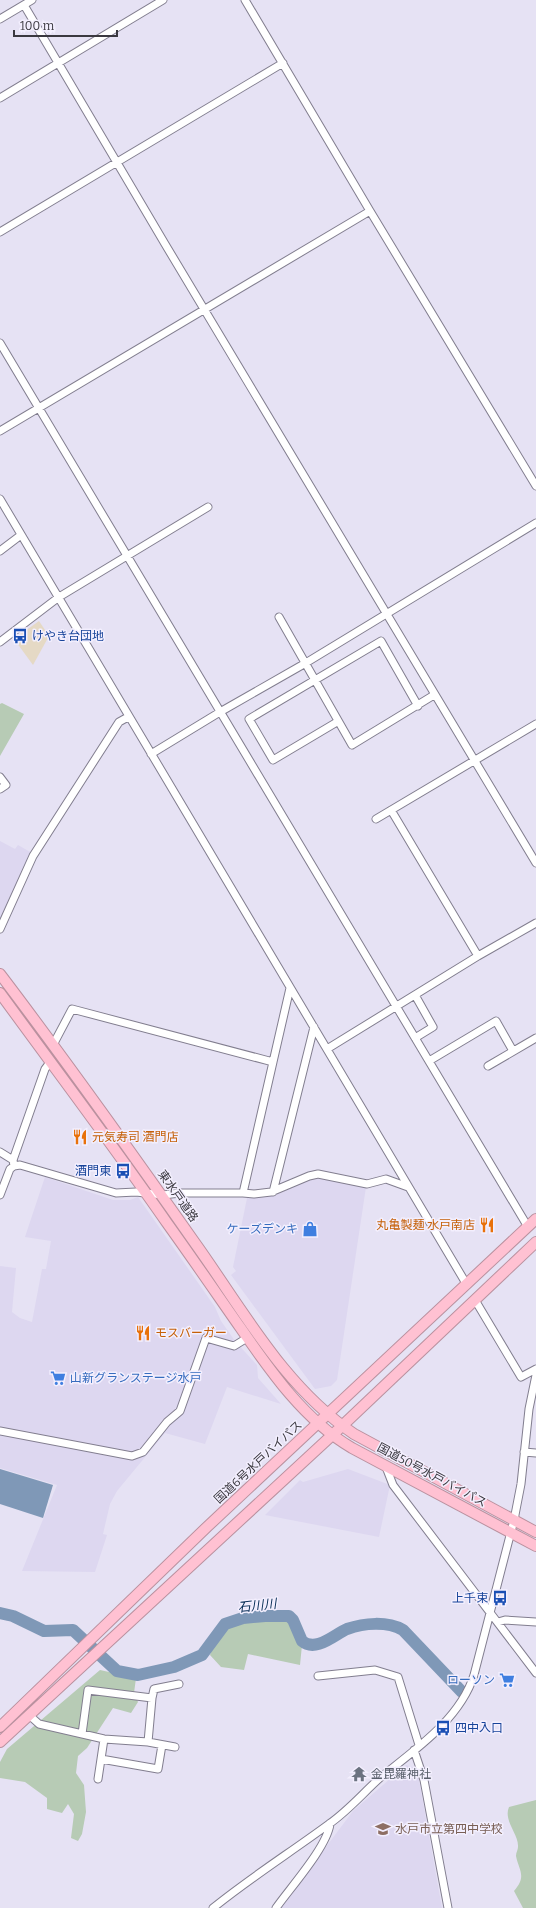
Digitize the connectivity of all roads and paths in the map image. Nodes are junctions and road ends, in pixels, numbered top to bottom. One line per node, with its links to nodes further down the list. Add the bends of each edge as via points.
1 (32, 0): 4 (street)
2 (163, 0): 6 (street)
3 (245, 0): 7 (street)
4 (24, 4): 5 (street); 6 (street)
5 (0, 19)
6 (58, 63): 8 (street); 9 (street)
7 (283, 63): 9 (street); 10 (street)
8 (0, 98)
9 (117, 161): 11 (street); 12 (street)
10 (370, 211): 12 (street); 16 (street)
11 (0, 232)
12 (205, 310): 14 (street); 24 (street)
13 (0, 343): 14 (street)
14 (38, 408): 15 (street); 22 (street)
15 (0, 431)
16 (536, 486)
17 (0, 499): 20 (street)
18 (208, 506): 22 (street)
19 (536, 523): 24 (street)
20 (21, 535): 21 (street); 23 (street)
21 (0, 551)
22 (126, 555): 23 (street); 31 (street)
23 (59, 597): 26 (street); 32 (street)
24 (387, 613): 27 (street); 29 (street)
25 (279, 617): 27 (street)
26 (0, 642)
27 (304, 664): 28 (street); 31 (street)
28 (314, 681): 30 (street, via 381,641); 33 (street); 33 (street, via 249,719 273,760)
29 (434, 695): 30 (street); 36 (street)
30 (418, 706): 33 (street, via 352,745)
31 (220, 712): 35 (street); 49 (street)
32 (128, 716): 35 (street); 43 (street, via 119,722 33,856)
33 (337, 722)
34 (536, 724): 36 (street)
35 (151, 754): 46 (street)
36 (474, 761): 39 (street); 41 (street)
37 (0, 777): 38 (street, via 6,785)
38 (0, 789)
39 (391, 810): 40 (street); 44 (street)
40 (376, 819)
41 (536, 863)
42 (536, 923): 44 (street)
43 (0, 929)
44 (478, 956): 48 (street)
45 (0, 974): 53 (highway, 東水戸道路)
46 (290, 988): 50 (street); 58 (street)
47 (0, 993): 56 (highway, 東水戸道路)
48 (415, 996): 49 (street); 51 (street, via 433,1027)
49 (397, 1007): 51 (street); 54 (street)
50 (314, 1027): 54 (street); 63 (street)
51 (415, 1038): 57 (street)
52 (536, 1038): 55 (street)
53 (53, 1045): 58 (street, via 72,1009); 67 (highway, 東水戸道路)
54 (327, 1048): 62 (street)
55 (513, 1051): 57 (street, via 496,1021); 59 (street)
56 (51, 1061): 61 (street, via 45,1070); 65 (highway, 東水戸道路)
57 (429, 1061): 69 (street)
58 (273, 1062): 64 (street)
59 (488, 1066)
60 (0, 1152): 61 (street)
61 (15, 1164): 65 (street, via 116,1193); 66 (street, via 10,1169)
62 (408, 1187): 63 (street, via 386,1179 367,1184 318,1174); 71 (street)
63 (273, 1192): 64 (street)
64 (243, 1193): 67 (street, via 180,1192)
65 (146, 1194): 67 (street); 73 (highway, 東水戸道路)
66 (0, 1195)
67 (162, 1195): 76 (highway, 東水戸道路, via 276,1358 300,1388)
68 (536, 1220): 69 (highway, 国道6号水戸バイパス)
69 (528, 1227): 71 (highway, 国道6号水戸バイパス)
70 (536, 1242): 72 (highway)
71 (467, 1285): 76 (highway, 国道6号水戸バイパス)
72 (475, 1300): 74 (street, via 521,1377); 78 (highway)
73 (247, 1338): 77 (highway, 東水戸道路, via 278,1379); 79 (street, via 234,1346 206,1338 180,1411 167,1422 143,1452 137,1455)
74 (536, 1369)
75 (536, 1375): 81 (street)
76 (328, 1415): 77 (highway, 国道6号水戸バイパス); 78 (highway, 東水戸道路)
77 (318, 1424): 80 (highway, 国道50号水戸バイパス); 96 (highway, 国道6号水戸バイパス)
78 (342, 1426): 80 (highway); 84 (highway, 国道50号水戸バイパス, via 401,1461)
79 (0, 1430)
80 (331, 1436): 83 (highway, 国道50号水戸バイパス); 95 (highway)
81 (524, 1452): 82 (street); 84 (street)
82 (536, 1453)
83 (386, 1467): 85 (highway, 国道50号水戸バイパス); 88 (street, via 393,1485)
84 (514, 1520): 85 (street); 86 (highway, 国道50号水戸バイパス)
85 (512, 1532): 87 (highway, 国道50号水戸バイパス); 88 (street)
86 (536, 1532)
87 (536, 1546)
88 (489, 1611): 89 (street); 103 (street, via 474,1675 466,1695 456,1709)
89 (498, 1622): 90 (street); 91 (street)
90 (536, 1622)
91 (536, 1673)
92 (318, 1676): 103 (street, via 374,1670 398,1677)
93 (179, 1684): 94 (street, via 154,1689)
94 (152, 1698): 97 (street, via 88,1690); 100 (street)
95 (29, 1715): 97 (street, via 39,1724); 99 (highway)
96 (0, 1727)
97 (82, 1734): 98 (street)
98 (104, 1739): 100 (street); 104 (street)
99 (0, 1742)
100 (148, 1742): 101 (street)
101 (162, 1745): 102 (street); 104 (street, via 158,1769)
102 (175, 1747)
103 (417, 1748): 106 (street); 109 (street)
104 (101, 1759): 105 (street)
105 (98, 1779)
106 (330, 1824): 107 (street); 108 (street, via 329,1833 315,1855)
107 (213, 1908)
108 (276, 1908)
109 (448, 1908)

